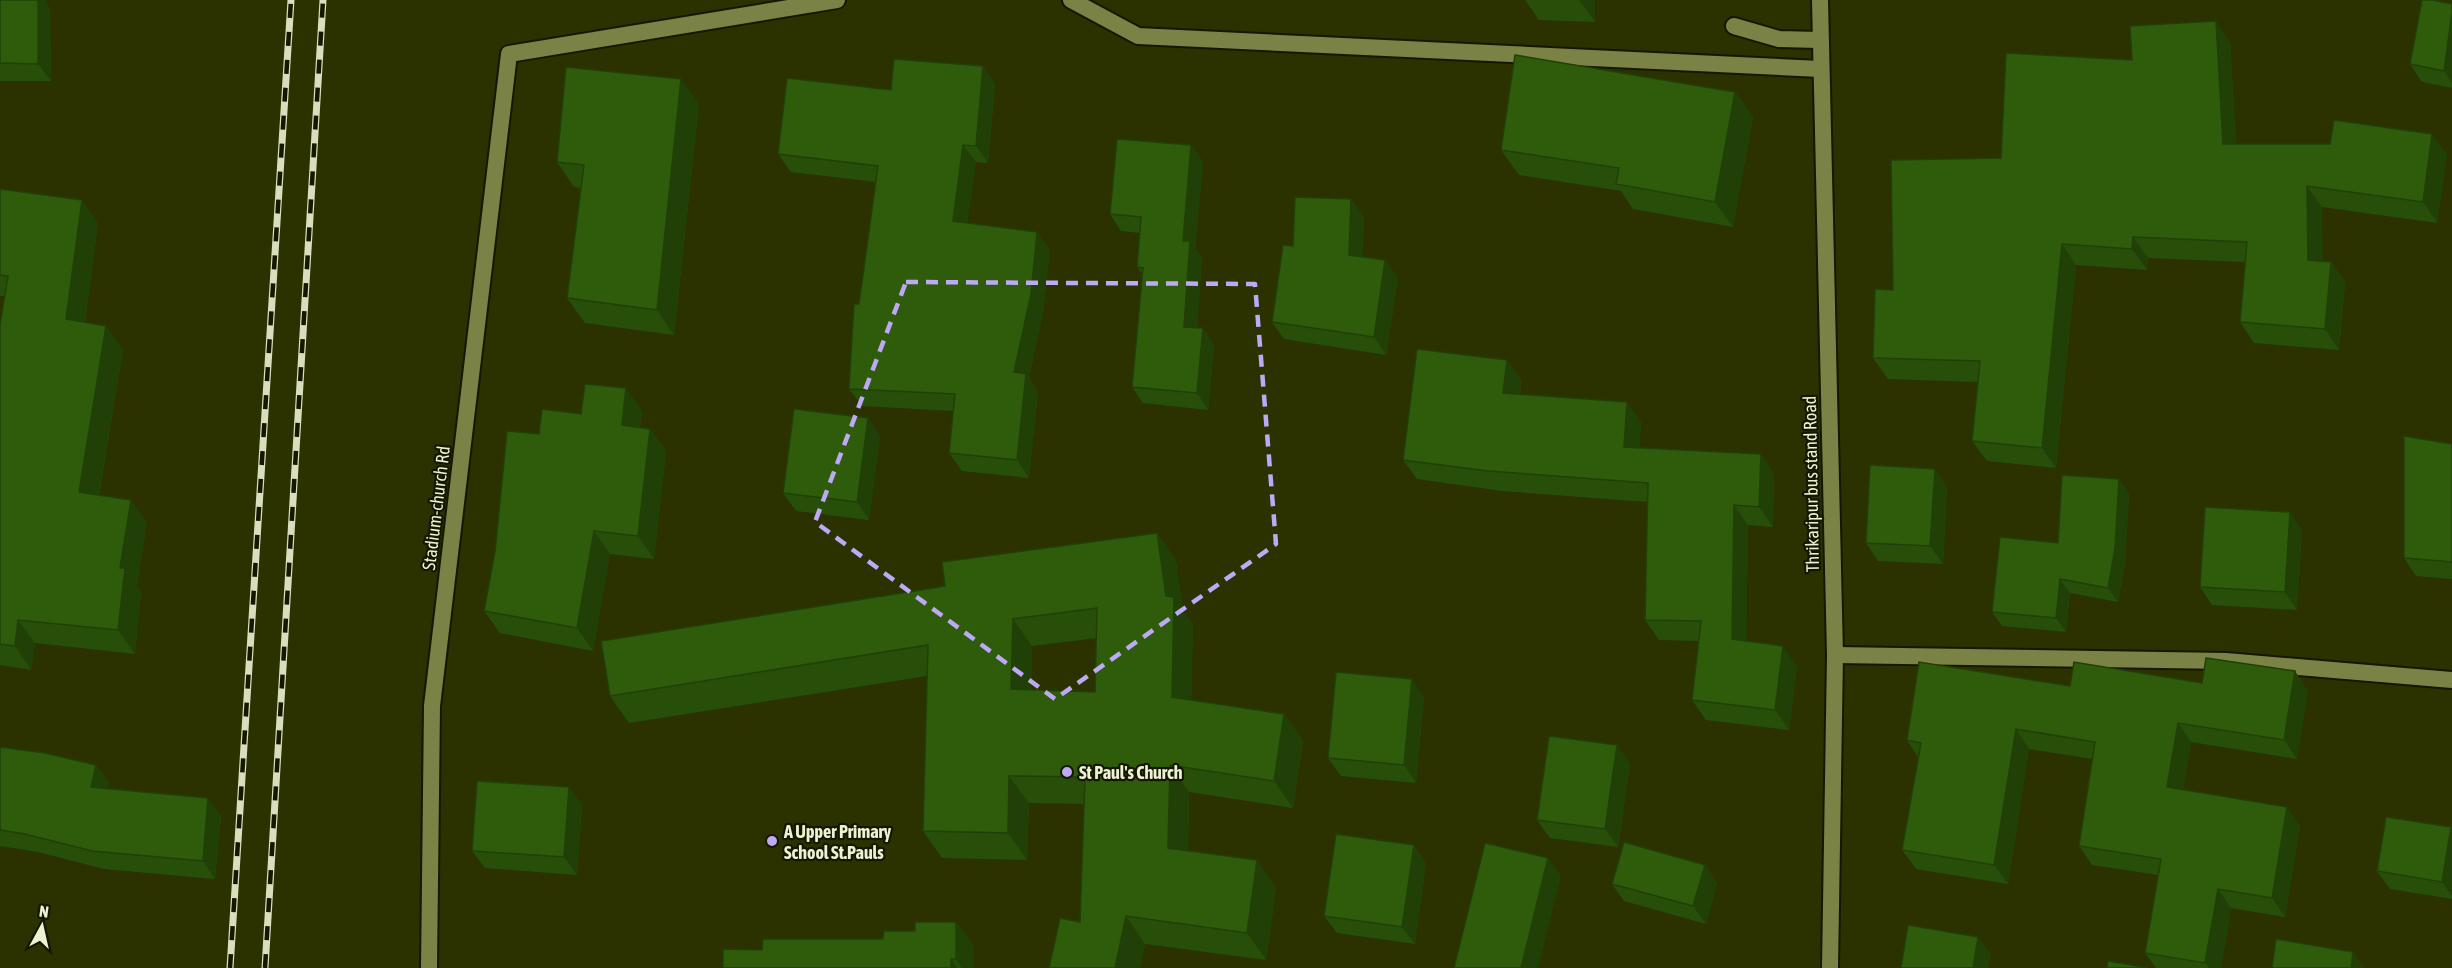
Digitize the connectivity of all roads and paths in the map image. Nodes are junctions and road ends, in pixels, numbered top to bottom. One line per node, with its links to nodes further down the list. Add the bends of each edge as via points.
1 (837, 0): 9 (street, Stadium-church Rd, via 509,54 432,706)
2 (1071, 0): 6 (street, via 1138,36)
3 (1820, 0): 5 (street, Thrikaripur bus stand Road)
4 (1734, 26): 5 (street, via 1779,39)
5 (1819, 40): 6 (street, Thrikaripur bus stand Road)
6 (1820, 69): 7 (street, Thrikaripur bus stand Road)
7 (1835, 655): 8 (street, via 2226,661); 10 (street, Thrikaripur bus stand Road)
8 (2452, 680)
9 (429, 968)
10 (1830, 968)

